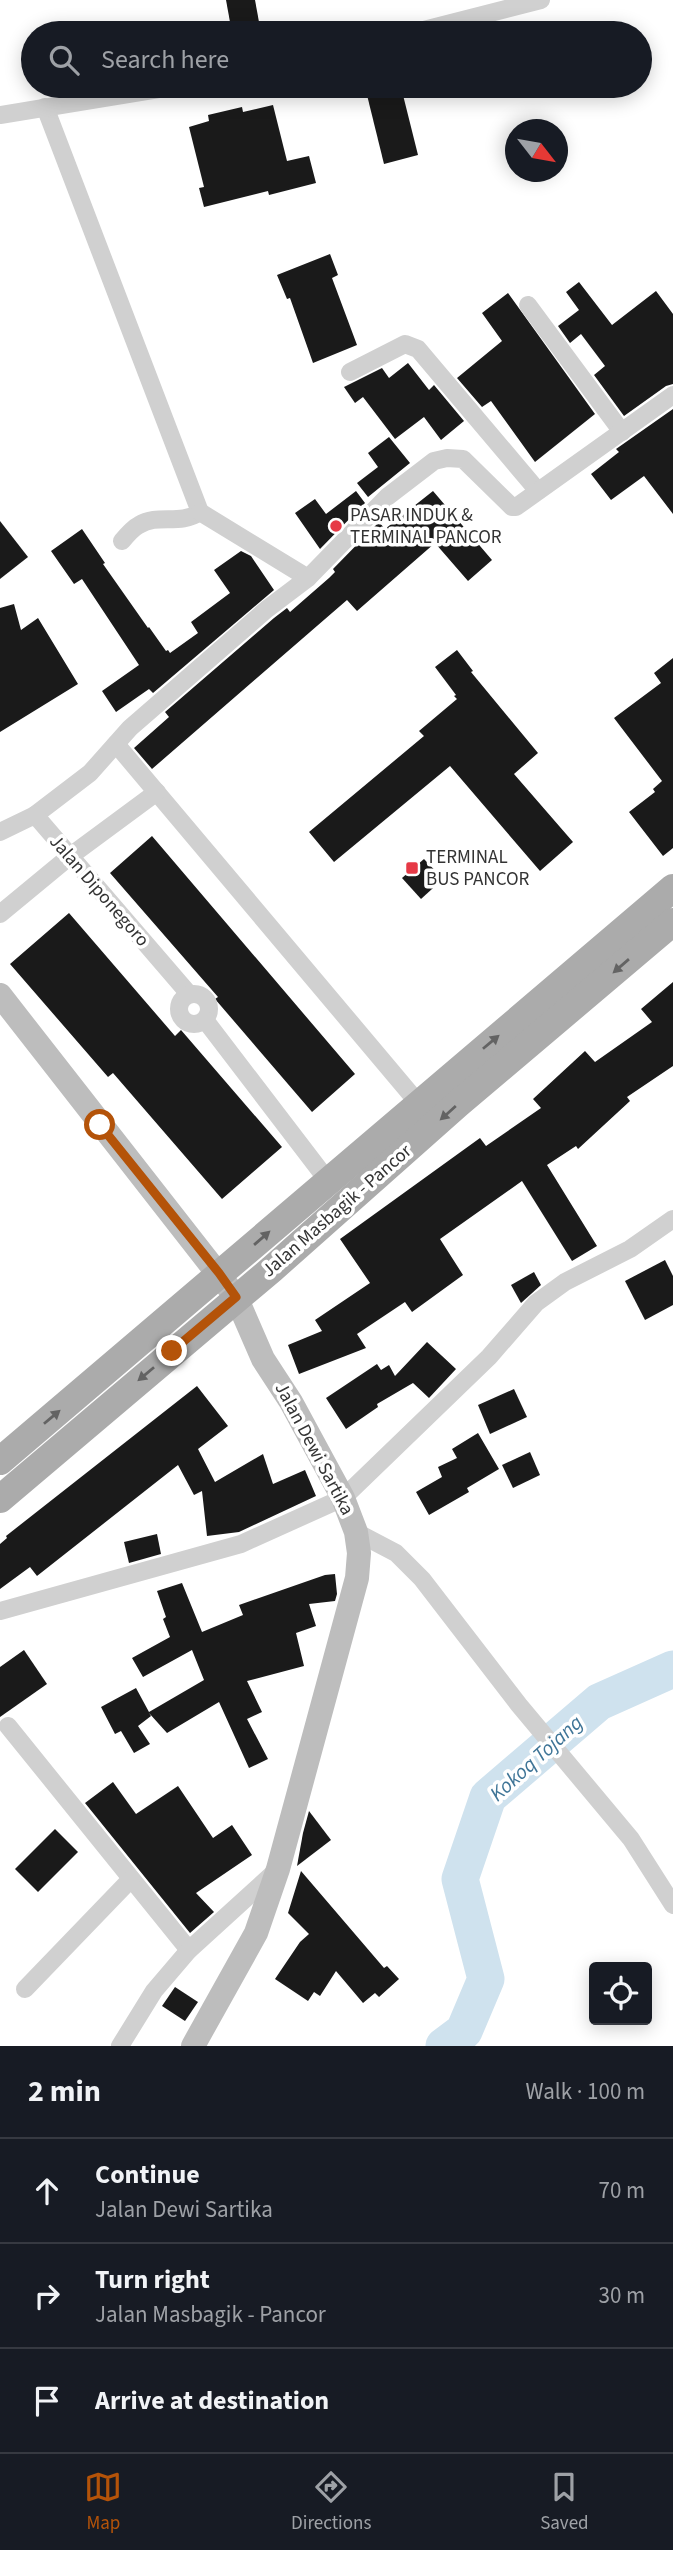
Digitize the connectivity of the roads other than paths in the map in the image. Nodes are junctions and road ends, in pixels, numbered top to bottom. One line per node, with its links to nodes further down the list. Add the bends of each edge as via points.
1 (541, 0): 2 (street)
2 (459, 21)
3 (102, 98): 4 (street)
4 (46, 107): 5 (street); 11 (street)
5 (0, 115)
6 (528, 305): 9 (street)
7 (350, 372): 10 (street, via 405,344 418,349)
8 (673, 395): 9 (street)
9 (622, 432): 10 (street)
10 (538, 491): 13 (street, via 514,507 463,459 434,461 387,497)
11 (200, 512): 12 (street, via 177,521 153,519 138,525); 13 (street)
12 (122, 541)
13 (308, 578): 14 (street, via 177,686)
14 (116, 744): 15 (street); 16 (street, via 90,773)
15 (157, 792): 18 (street); 25 (street)
16 (35, 816): 17 (street, Jalan Diponegoro); 18 (street, Jalan Diponegoro)
17 (0, 832)
18 (69, 857): 20 (street); 22 (street, Jalan Diponegoro)
19 (673, 888): 25 (main road, Jalan Masbagik - Pancor, one-way to 19)
20 (0, 914)
21 (673, 922): 29 (main road, Jalan Masbagik - Pancor, one-way to 29)
22 (189, 994): 24 (street, Jalan Diponegoro, via 207,1000 210,1007); 24 (street, via 179,1004 181,1017 192,1024)
23 (0, 996): 28 (street, Jalan Dewi Sartika)
24 (205, 1020): 26 (street, Jalan Diponegoro)
25 (419, 1104): 26 (main road, Jalan Masbagik - Pancor)
26 (328, 1181): 28 (main road, Jalan Masbagik - Pancor, one-way to 26)
27 (673, 1219): 31 (street, via 536,1303 489,1357)
28 (219, 1273): 29 (street, Jalan Dewi Sartika); 30 (main road, Jalan Masbagik - Pancor, one-way to 28)
29 (236, 1297): 31 (street, Jalan Dewi Sartika, via 263,1359); 32 (main road, Jalan Masbagik - Pancor, one-way to 32)
30 (0, 1461)
31 (343, 1498): 33 (street, Jalan Dewi Sartika); 34 (street, via 241,1544)
32 (0, 1499)
33 (356, 1532): 36 (street, Jalan Dewi Sartika, via 357,1578); 38 (street, via 406,1561 631,1839)
34 (0, 1611)
35 (8, 1726): 37 (street)
36 (278, 1869): 39 (street); 42 (street, Jalan Dewi Sartika, via 256,1933)
37 (131, 1879): 39 (street); 40 (street)
38 (673, 1905)
39 (189, 1950): 41 (street, via 154,1990)
40 (25, 1989)
41 (120, 2046)
42 (192, 2046)

